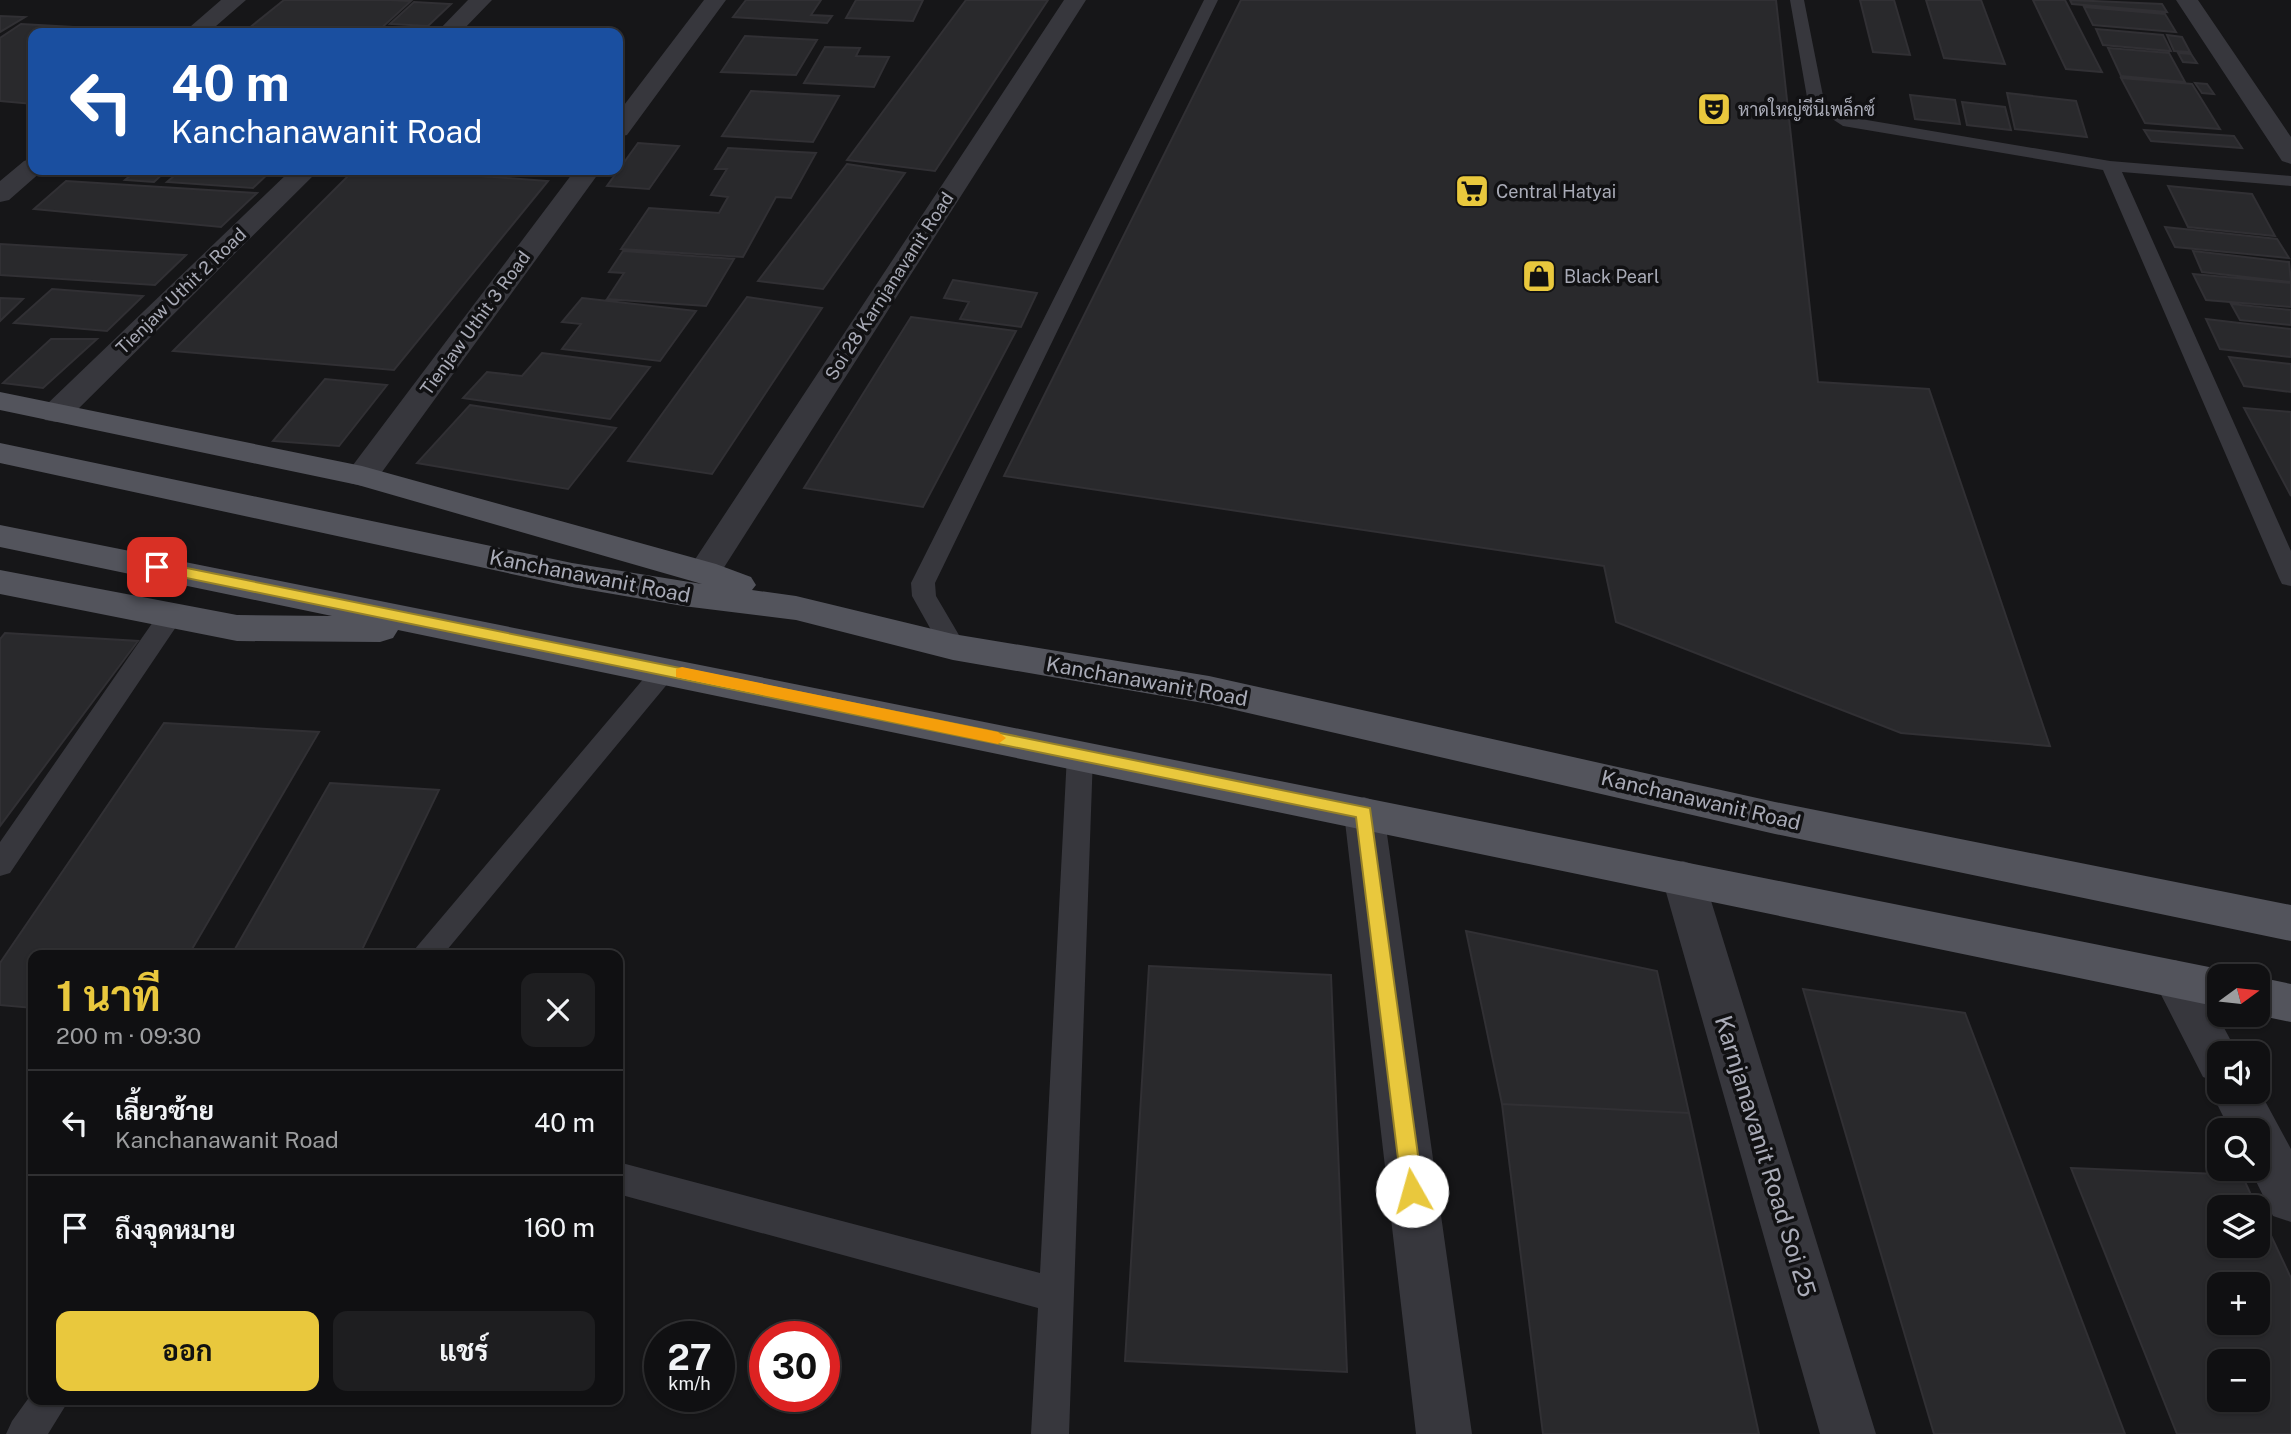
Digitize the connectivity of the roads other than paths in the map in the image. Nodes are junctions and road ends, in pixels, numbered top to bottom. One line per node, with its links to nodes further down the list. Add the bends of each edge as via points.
1 (235, 0): 8 (street)
2 (481, 0): 9 (street)
3 (715, 0): 10 (street)
4 (1075, 0): 23 (street, Soi 28 Karnjanavanit Road)
5 (1211, 0): 29 (lane, via 923,583 924,596)
6 (1797, 0): 12 (lane, via 1816,103 1834,116 1888,131)
7 (2187, 0): 11 (street)
8 (200, 28)
9 (452, 28)
10 (623, 123)
11 (2291, 156)
12 (2110, 166): 16 (lane); 24 (lane)
13 (28, 170): 17 (street)
14 (301, 175): 19 (street, Tienjaw Uthit 2 Road)
15 (584, 175): 21 (street, Tienjaw Uthit 3 Road)
16 (2291, 181)
17 (0, 194)
18 (0, 401): 19 (main road)
19 (56, 413): 21 (main road)
20 (0, 453): 26 (main road, Kanchanawanit Road, via 572,575)
21 (362, 476): 23 (main road)
22 (0, 536): 28 (main road)
23 (704, 572): 26 (main road)
24 (2291, 578)
25 (0, 582): 27 (main road)
26 (796, 608): 29 (main road, Kanchanawanit Road)
27 (171, 615): 28 (main road, via 237,628); 33 (lane)
28 (470, 630): 30 (main road)
29 (953, 647): 35 (main road, Kanchanawanit Road, via 1209,690 1775,818)
30 (666, 670): 31 (main road); 36 (lane)
31 (1080, 755): 32 (main road); 45 (lane)
32 (1364, 813): 34 (main road); 49 (street)
33 (0, 866)
34 (1684, 878): 37 (main road); 50 (street, Karnjanavanit Road Soi 25)
35 (2291, 923)
36 (429, 950)
37 (2175, 979): 38 (main road); 41 (street)
38 (2207, 986)
39 (2270, 999): 40 (main road)
40 (2291, 1003)
41 (2208, 1041)
42 (2270, 1158): 44 (street)
43 (623, 1179): 45 (lane)
44 (2291, 1199)
45 (1056, 1295): 48 (lane)
46 (46, 1405): 47 (lane)
47 (25, 1434)
48 (1050, 1434)
49 (1444, 1434)
50 (1848, 1434)

